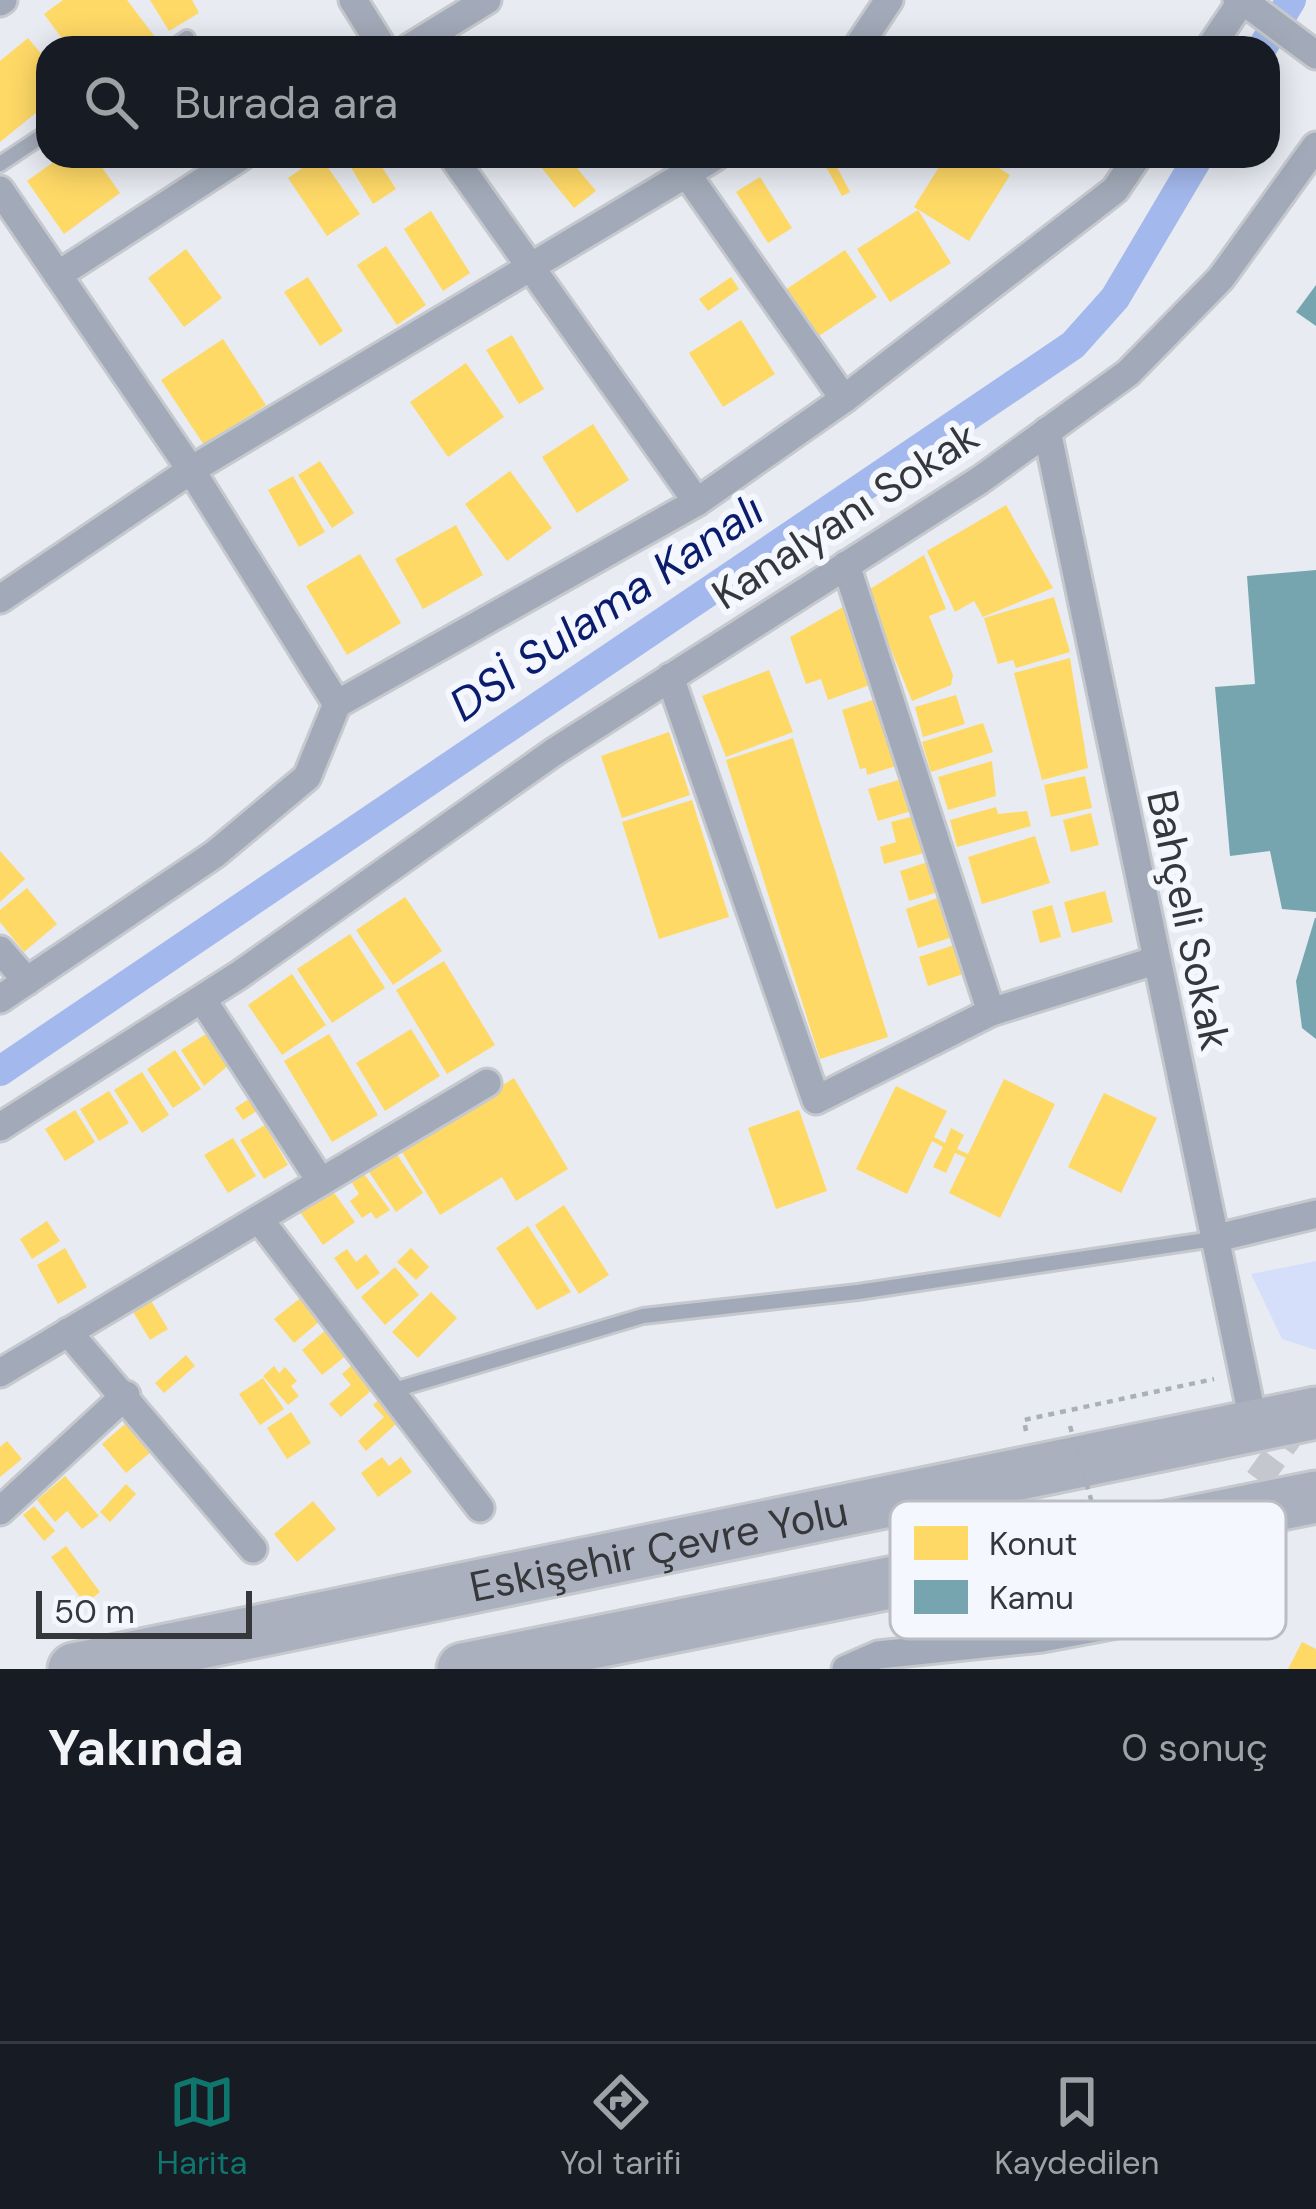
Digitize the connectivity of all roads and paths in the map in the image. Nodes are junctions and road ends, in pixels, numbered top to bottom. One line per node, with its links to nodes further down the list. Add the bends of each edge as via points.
1 (353, 0): 5 (street)
2 (488, 0): 6 (street)
3 (889, 0): 7 (street)
4 (1246, 5): 8 (street); 9 (street)
5 (376, 36)
6 (429, 36)
7 (865, 36)
8 (1220, 36)
9 (1316, 55)
10 (36, 140): 12 (lane)
11 (1316, 146): 22 (street, Kanalyanı Sokak, via 1221,278 1128,373)
12 (0, 164)
13 (223, 168): 20 (street)
14 (460, 168): 19 (street)
15 (695, 168): 17 (street)
16 (1130, 168): 21 (street, via 1115,190)
17 (686, 173): 19 (street); 21 (street)
18 (0, 190): 20 (street)
19 (526, 267): 23 (street); 24 (street)
20 (58, 275): 23 (street)
21 (844, 399): 24 (street)
22 (1047, 431): 25 (street, Kanalyanı Sokak); 30 (street, Bahçeli Sokak)
23 (191, 470): 26 (street); 28 (street)
24 (697, 502): 28 (street)
25 (846, 566): 27 (street, Kanalyanı Sokak); 34 (street)
26 (0, 599)
27 (670, 677): 33 (street, Kanalyanı Sokak); 34 (street, via 816,1100)
28 (337, 704): 31 (street, via 307,777 214,854)
29 (0, 950): 31 (street)
30 (1154, 961): 34 (street); 40 (street, Bahçeli Sokak)
31 (27, 981): 32 (street)
32 (0, 999)
33 (202, 999): 36 (street, Kanalyanı Sokak); 37 (street)
34 (991, 1012)
35 (487, 1083): 37 (street)
36 (0, 1127)
37 (321, 1181): 39 (street)
38 (1316, 1214): 40 (street)
39 (259, 1219): 41 (street); 44 (street)
40 (1213, 1238): 42 (street, Bahçeli Sokak); 44 (lane, via 644,1316)
41 (68, 1332): 43 (street); 45 (street)
42 (1243, 1372): 47 (street, Bahçeli Sokak); 49 (path, via 1024,1420)
43 (0, 1373)
44 (391, 1391): 55 (street)
45 (126, 1395): 56 (street); 57 (street)
46 (1316, 1413): 47 (highway, Eskişehir Çevre Yolu)
47 (1254, 1425): 49 (highway, Eskişehir Çevre Yolu)
48 (1070, 1426): 52 (path, bridge)
49 (1035, 1473): 51 (highway, Eskişehir Çevre Yolu)
50 (1316, 1497): 54 (highway, Eskişehir Çevre Yolu)
51 (898, 1501)
52 (1091, 1501)
53 (890, 1503): 60 (highway, Eskişehir Çevre Yolu)
54 (1286, 1503)
55 (480, 1508)
56 (0, 1511)
57 (253, 1549)
58 (890, 1583): 61 (highway, Eskişehir Çevre Yolu)
59 (1032, 1639): 62 (street, via 878,1654)
60 (74, 1669)
61 (463, 1669)
62 (846, 1669)

